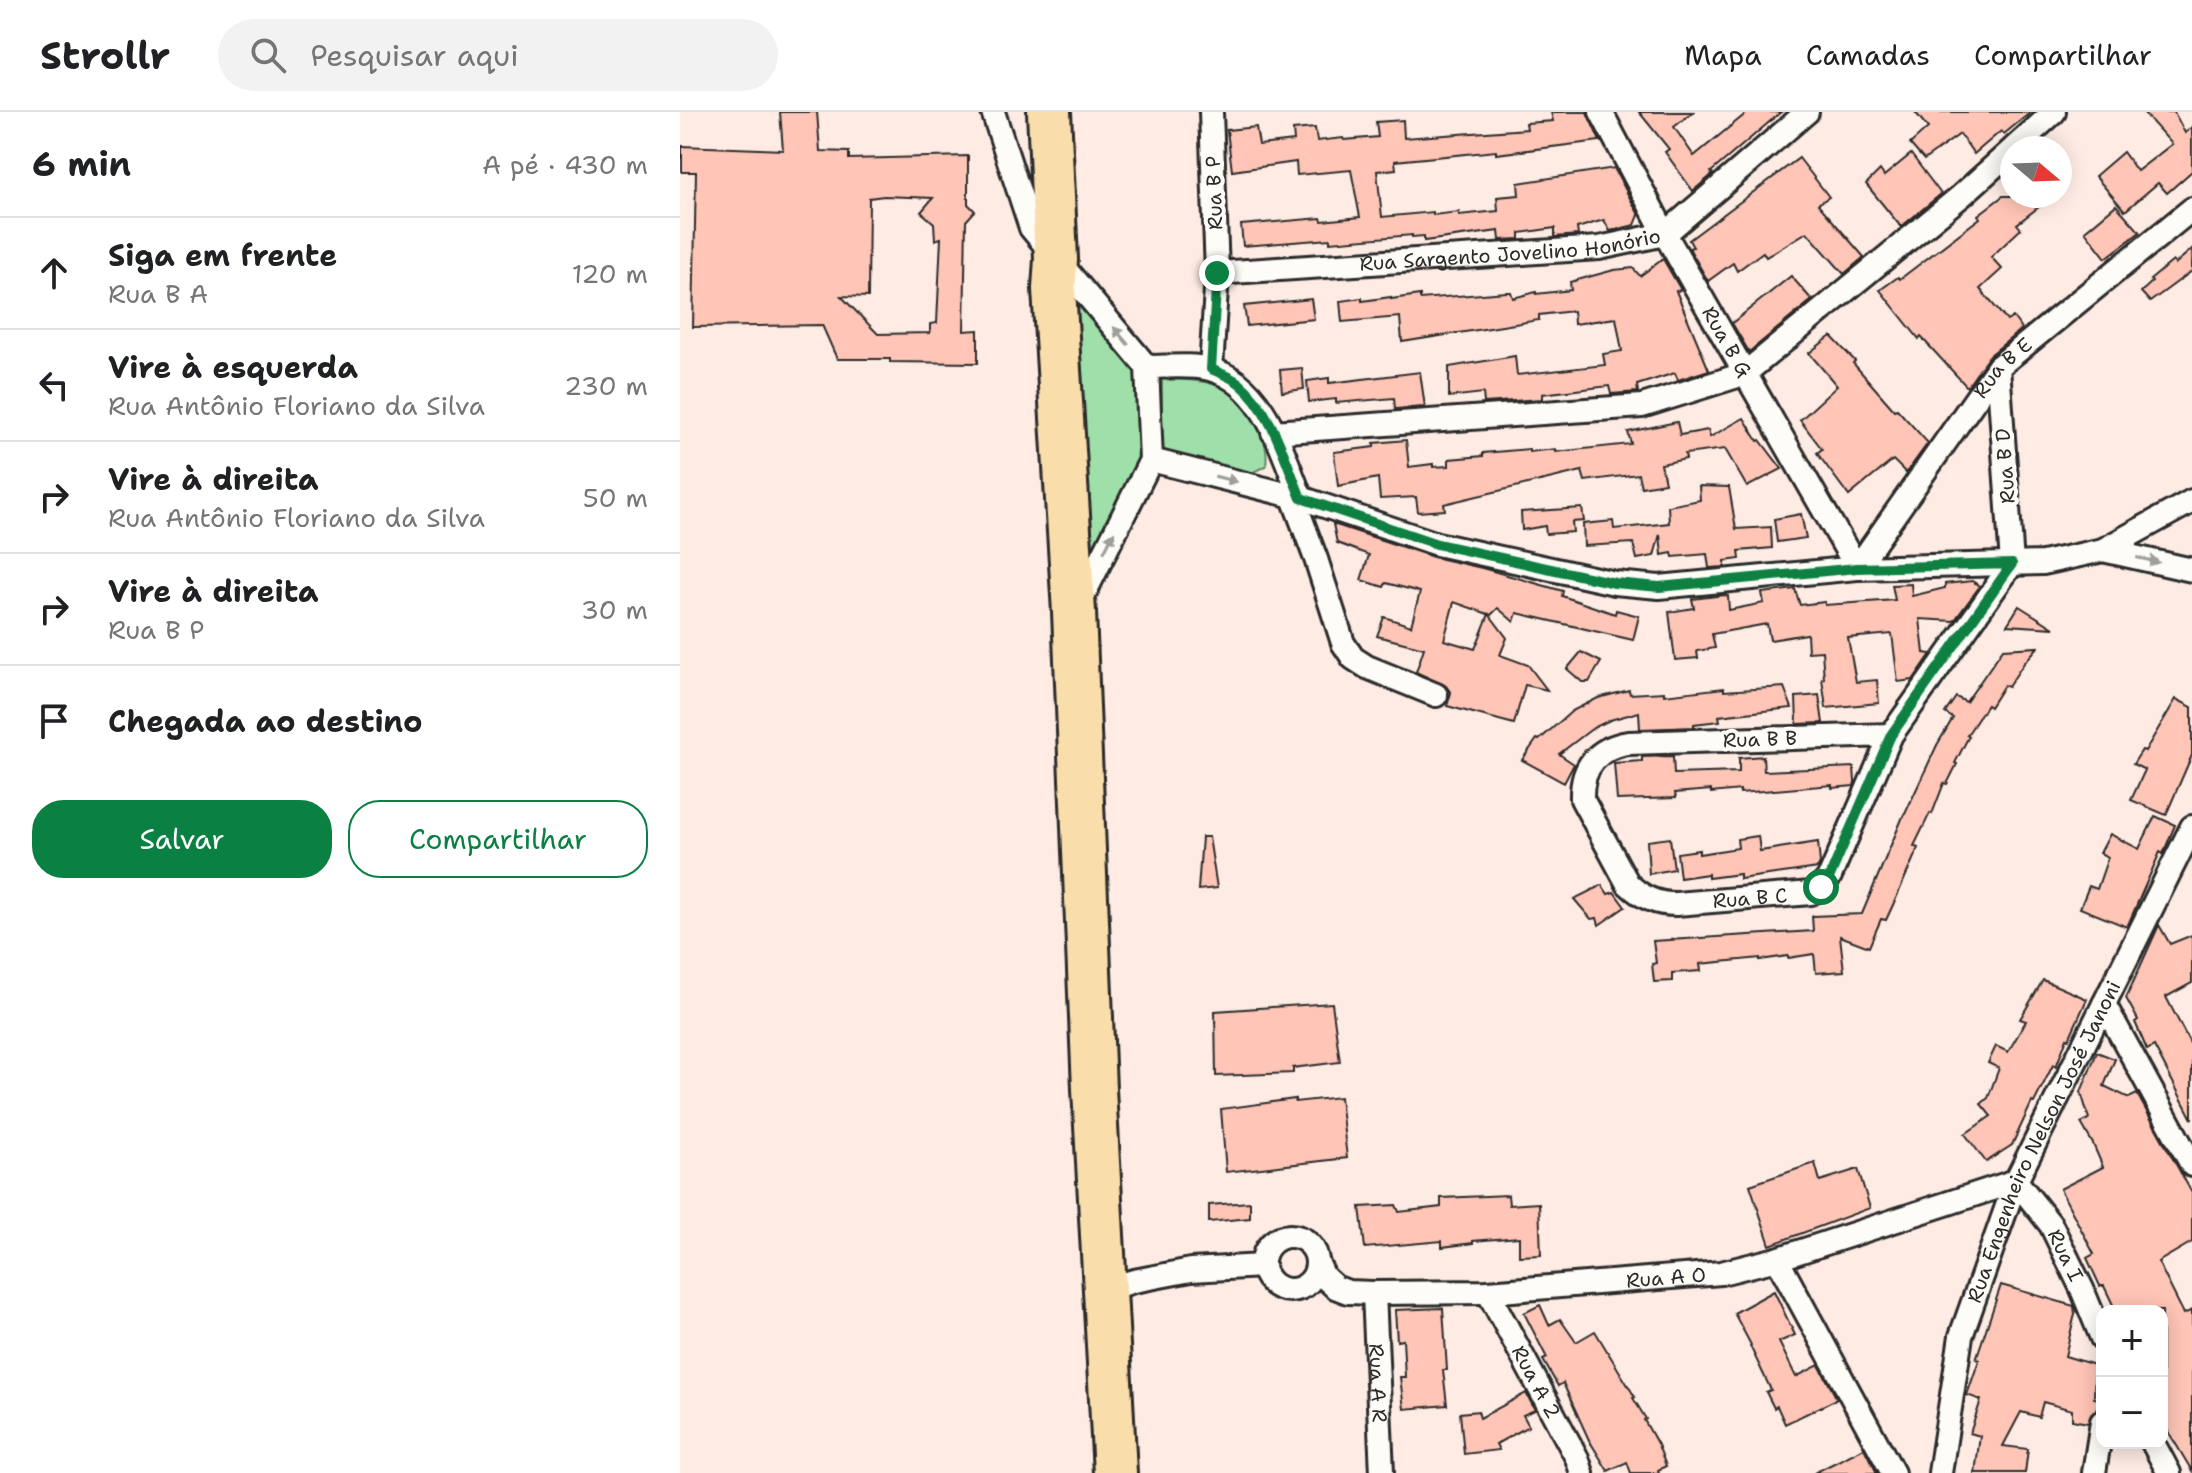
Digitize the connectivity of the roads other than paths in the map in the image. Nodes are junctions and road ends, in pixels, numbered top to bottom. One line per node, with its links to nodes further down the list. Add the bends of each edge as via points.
1 (993, 112): 11 (street, via 1031,228)
2 (1049, 112): 11 (highway)
3 (1211, 112): 12 (street, Rua B P)
4 (1601, 112): 10 (street, Rua B G)
5 (1807, 112): 10 (street, Rua Sargento Jovelino Honório)
6 (2054, 112): 7 (street)
7 (2027, 136)
8 (2000, 161): 16 (street)
9 (2192, 209): 14 (street, Rua B E)
10 (1665, 234): 12 (street, Rua Sargento Jovelino Honório, via 1599,248); 16 (street, Rua B G)
11 (1056, 259): 13 (street, one-way to 11); 25 (highway)
12 (1217, 273): 15 (street, Rua B P)
13 (1147, 367): 15 (street); 18 (street)
14 (1998, 367): 22 (street, Rua B D); 23 (street, Rua B E)
15 (1211, 369): 17 (street, via 1237,382 1258,402)
16 (1744, 374): 17 (street, via 1642,406); 23 (street, Rua B G)
17 (1273, 432): 19 (street)
18 (1151, 460): 19 (street, one-way to 19); 25 (street, one-way to 18)
19 (1296, 496): 23 (street, via 1437,544 1615,583 1659,587); 26 (street, via 1343,643 1353,658)
20 (2192, 501): 21 (street)
21 (2103, 550): 22 (street); 24 (street, one-way to 24)
22 (2012, 564): 23 (street); 27 (street)
23 (1857, 568)
24 (2192, 570)
25 (1074, 612): 37 (highway)
26 (1436, 695)
27 (1891, 735): 29 (street, Rua B C, via 1821,887 1811,893); 29 (street, Rua B B, via 1628,743 1600,752 1590,764 1582,799 1628,884 1648,899)
28 (2192, 830): 30 (street, Rua Engenheiro Nelson José Janoni)
29 (1676, 904)
30 (2104, 1004): 31 (street); 32 (street, Rua Engenheiro Nelson José Janoni)
31 (2192, 1165)
32 (2016, 1181): 33 (street, Rua A O); 41 (street, Rua I, via 2051,1225); 44 (street, Rua Engenheiro Nelson José Janoni, via 1961,1336)
33 (1777, 1259): 39 (street, Rua A O, via 1721,1273); 48 (street)
34 (1317, 1262): 35 (street, via 1308,1243 1288,1236 1269,1246); 36 (street, via 1310,1281); 38 (street, via 1328,1282)
35 (1263, 1266): 36 (street, via 1275,1286); 37 (street, via 1191,1270)
36 (1299, 1289): 38 (street, Rua A O)
37 (1105, 1290): 45 (highway)
38 (1348, 1292): 40 (street, Rua A O)
39 (1488, 1292): 40 (street, Rua A O); 47 (street, Rua A 2)
40 (1374, 1293): 46 (street, Rua A R)
41 (2096, 1323)
42 (2098, 1449): 49 (street)
43 (2156, 1449): 50 (street)
44 (1933, 1471)
45 (1115, 1473)
46 (1382, 1473)
47 (1582, 1473)
48 (1893, 1473)
49 (2094, 1473)
50 (2169, 1473)

